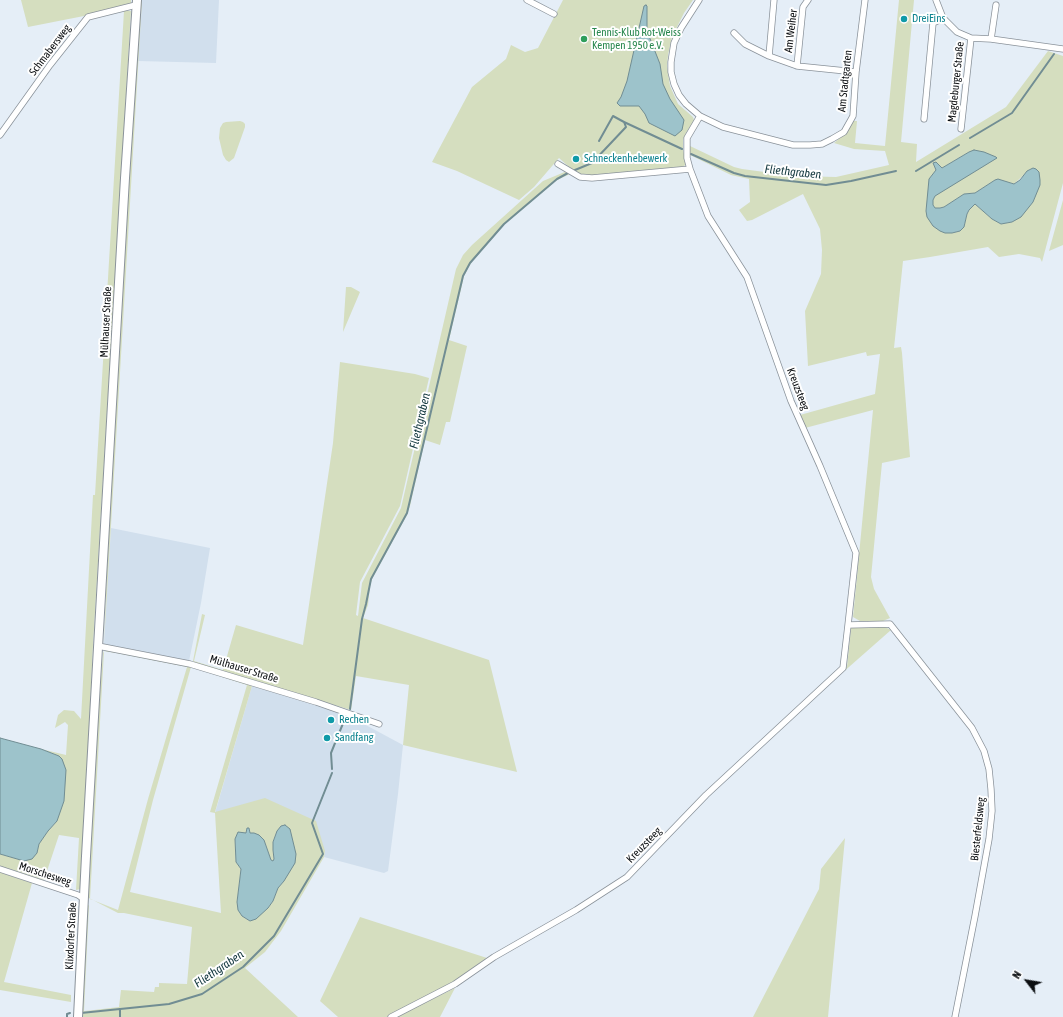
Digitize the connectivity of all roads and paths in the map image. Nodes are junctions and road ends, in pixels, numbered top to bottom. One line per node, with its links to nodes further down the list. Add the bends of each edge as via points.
1 (527, 0): 9 (street)
2 (699, 0): 18 (street, Am Stadtgarten, via 674,43 671,72 679,95)
3 (774, 0): 15 (street, Am Weiher)
4 (808, 0): 16 (street, Am Weiher, via 803,7)
5 (865, 0): 17 (street, Am Stadtgarten)
6 (936, 0): 10 (street, Magdeburger Straße)
7 (137, 3): 21 (street, Schmabersweg, via 88,17); 25 (street, Mülhauser Straße)
8 (996, 5): 13 (street)
9 (554, 14)
10 (943, 18): 12 (street, Magdeburger Straße, via 957,32); 19 (street, via 933,23)
11 (734, 33): 15 (street, Am Weiher, via 745,44)
12 (971, 38): 13 (street, Magdeburger Straße); 20 (street, Magdeburger Straße)
13 (991, 39): 14 (street, Magdeburger Straße)
14 (1063, 49)
15 (769, 56): 16 (street, Am Weiher)
16 (797, 66): 17 (street, Am Weiher)
17 (856, 72): 18 (street, Am Stadtgarten, via 853,116 844,132 822,144 776,141 723,127)
18 (700, 116): 23 (street, Kreuzsteeg, via 687,138 686,158)
19 (924, 119)
20 (962, 129)
21 (0, 135)
22 (558, 164): 23 (street, via 580,177 592,178)
23 (690, 169): 24 (street, Kreuzsteeg, via 708,216 747,277 791,401 856,553)
24 (848, 624): 31 (street, Kreuzsteeg, via 843,668 706,796 627,877 494,957 455,984); 32 (street, Biesterfeldsweg, via 890,624 972,728 984,751 989,769 992,789 989,840)
25 (98, 646): 26 (street, Mülhauser Straße, via 190,664); 27 (street, Mülhauser Straße)
26 (379, 724)
27 (86, 856): 29 (street, Klixdorfer Straße)
28 (0, 869): 29 (street, Morschesweg)
29 (84, 899): 30 (street, Klixdorfer Straße)
30 (78, 1017)
31 (391, 1017)
32 (955, 1017)

